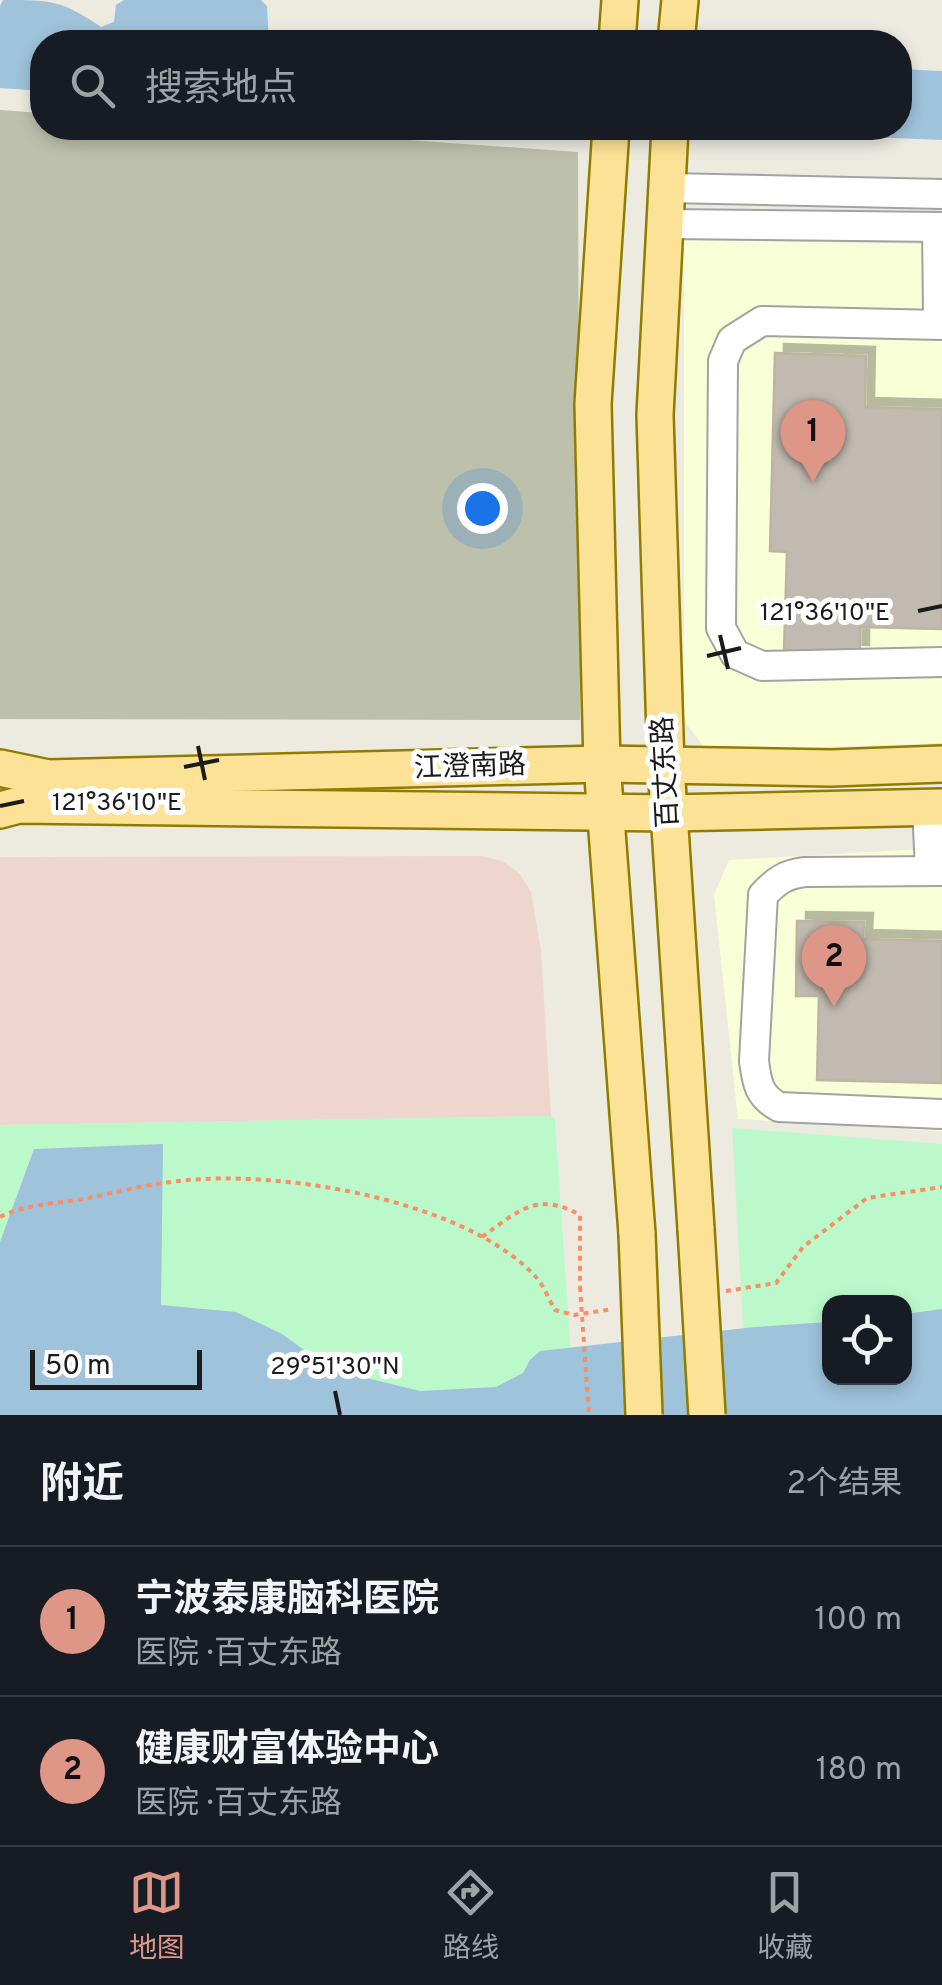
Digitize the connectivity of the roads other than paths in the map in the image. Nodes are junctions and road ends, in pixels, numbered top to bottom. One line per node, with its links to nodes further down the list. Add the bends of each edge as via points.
1 (620, 0): 3 (main road)
2 (680, 0): 4 (main road)
3 (618, 30)
4 (677, 30)
5 (670, 140): 7 (main road, 百丈东路)
6 (610, 143): 13 (main road, via 593,404)
7 (668, 176): 8 (street); 9 (main road, 百丈东路)
8 (942, 194)
9 (666, 224): 10 (street); 15 (main road, 百丈东路, via 655,415)
10 (939, 227): 11 (street)
11 (942, 324): 12 (street, via 781,320 762,322 732,340 724,361 721,628 736,654 762,666)
12 (942, 662)
13 (602, 764): 15 (main road, 江澄南路); 17 (main road, 江澄南路); 20 (main road)
14 (942, 764): 15 (main road, 江澄南路)
15 (666, 766): 21 (main road, 百丈东路)
16 (0, 768): 17 (main road, 江澄南路)
17 (48, 778): 18 (main road)
18 (5, 800): 20 (main road)
19 (934, 807): 21 (main road); 22 (street)
20 (605, 812): 21 (main road); 24 (main road, bridge)
21 (668, 813): 25 (main road, 百丈东路, bridge)
22 (936, 871): 23 (street, via 805,872 775,882 764,895 754,1061 758,1087 779,1107)
23 (942, 1114)
24 (644, 1415)
25 (707, 1415)

